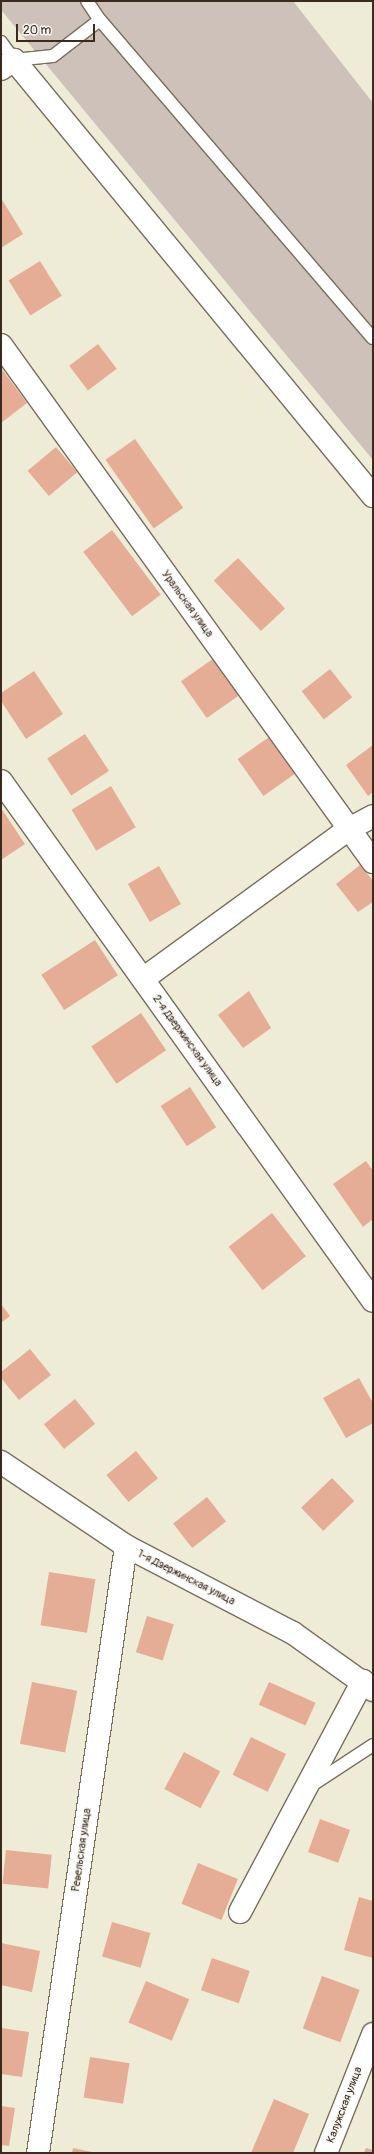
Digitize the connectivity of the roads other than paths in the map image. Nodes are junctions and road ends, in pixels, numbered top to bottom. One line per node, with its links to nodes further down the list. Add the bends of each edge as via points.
1 (87, 1): 2 (lane)
2 (100, 20): 4 (lane, via 53,56); 5 (lane)
3 (1, 42): 4 (lane)
4 (7, 64): 7 (street)
5 (373, 338)
6 (1, 345): 10 (street, Уральская улица)
7 (373, 496)
8 (1, 781): 12 (street, 2-я Дзержинская улица)
9 (373, 816): 10 (street)
10 (349, 830): 11 (street, Уральская улица); 12 (street)
11 (373, 862)
12 (143, 980): 13 (street, 2-я Дзержинская улица)
13 (373, 1301)
14 (1, 1462): 15 (street, 1-я Дзержинская улица)
15 (126, 1546): 16 (street, 1-я Дзержинская улица, via 293,1633); 21 (street, Ревельская улица)
16 (368, 1686): 18 (street)
17 (373, 1745): 18 (lane)
18 (306, 1789): 19 (street)
19 (240, 1912)
20 (373, 2034): 22 (street, Калужская улица)
21 (38, 2153)
22 (326, 2153)

